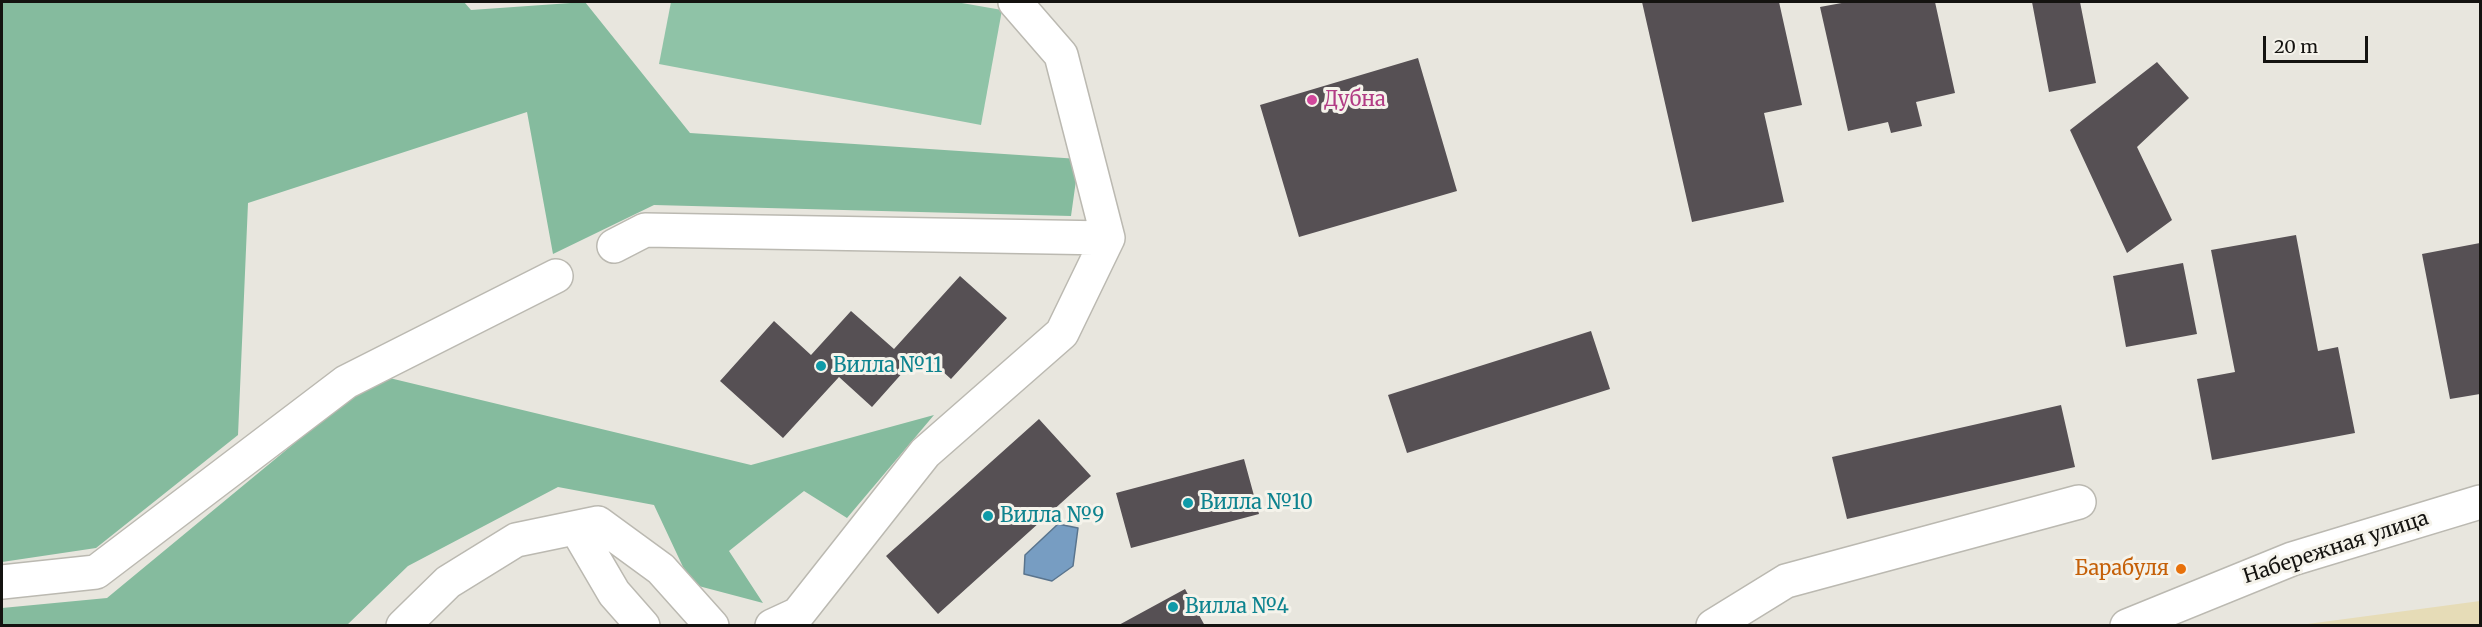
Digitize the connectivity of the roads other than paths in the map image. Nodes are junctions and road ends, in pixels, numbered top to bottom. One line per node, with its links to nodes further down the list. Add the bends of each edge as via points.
1 (1015, 2): 2 (street, via 1061,55)
2 (1108, 238): 3 (street, via 645,230); 12 (street, via 1062,333 925,453 798,614)
3 (614, 246)
4 (556, 276): 8 (street, via 346,382 96,572)
5 (2079, 502): 13 (street, via 1786,581)
6 (2481, 502): 14 (street, Набережная улица, via 2292,559)
7 (576, 528): 9 (street, via 516,540 448,582); 10 (street, via 614,593); 11 (street, via 598,523 661,569)
8 (2, 582)
9 (403, 626)
10 (643, 626)
11 (712, 626)
12 (772, 626)
13 (1713, 626)
14 (2127, 626)

